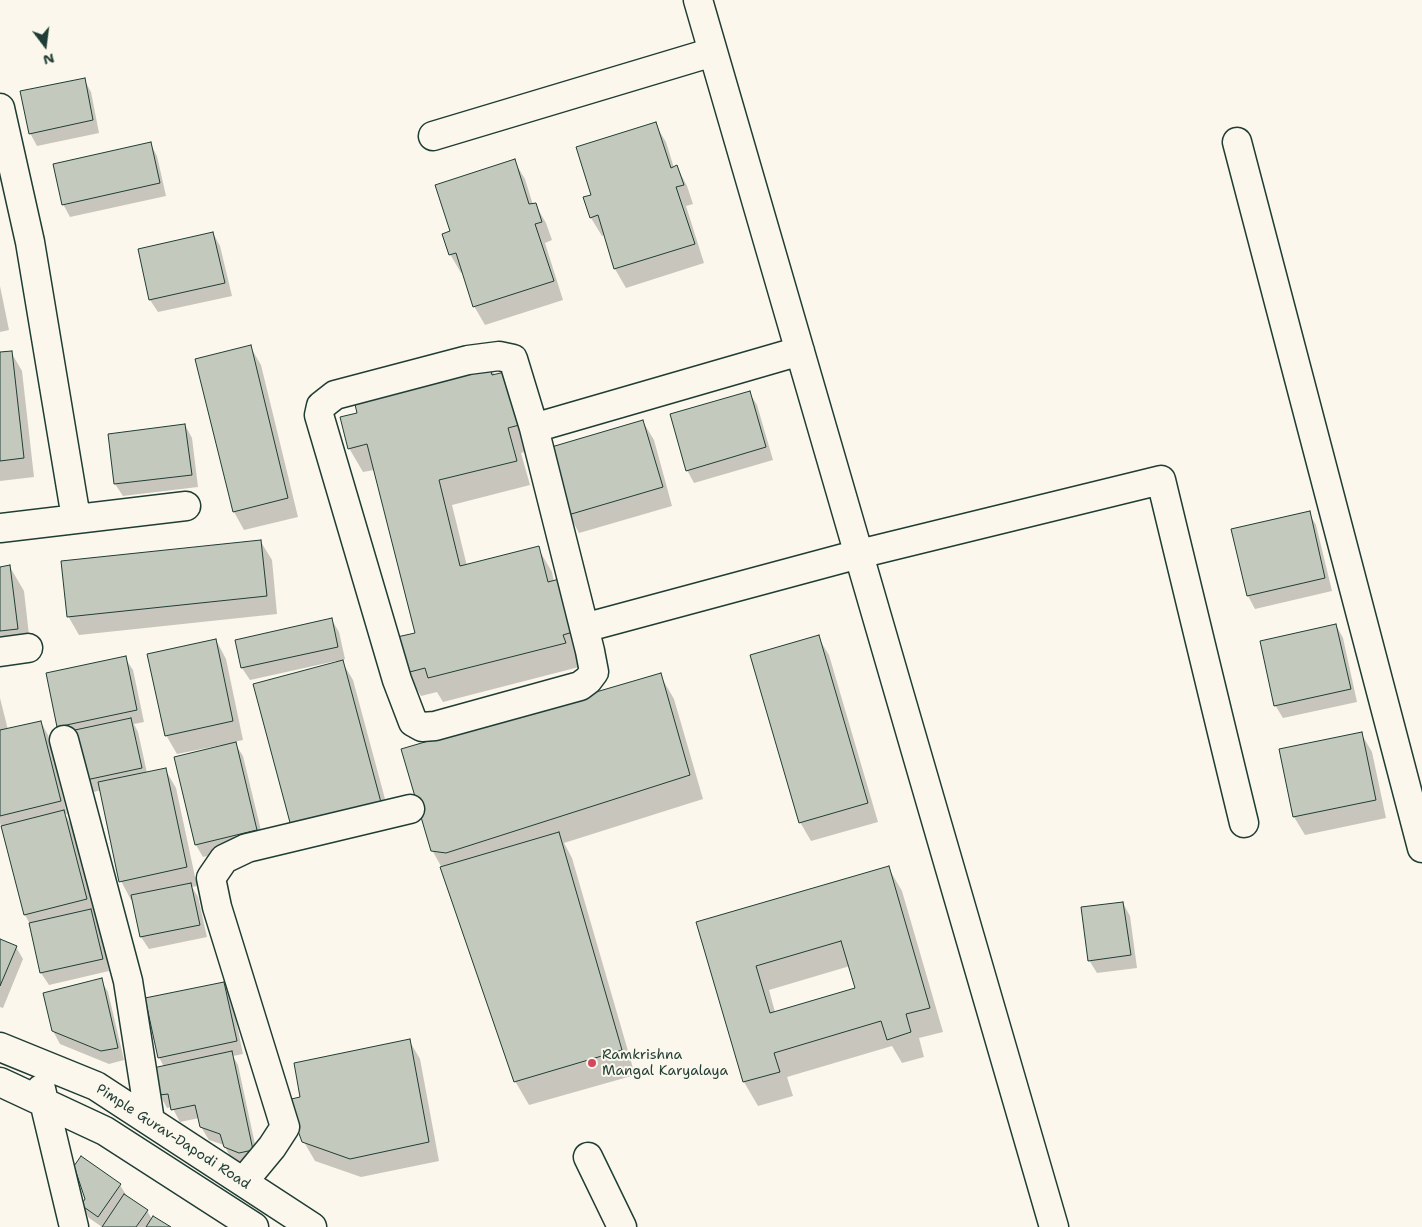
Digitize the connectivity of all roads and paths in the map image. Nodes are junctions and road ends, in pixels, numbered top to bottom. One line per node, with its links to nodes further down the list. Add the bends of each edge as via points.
1 (698, 0): 2 (street)
2 (713, 52): 4 (street); 6 (street)
3 (0, 108): 9 (street, via 30,242)
4 (433, 136)
5 (1237, 142): 18 (street)
6 (800, 351): 7 (street); 11 (street)
7 (534, 428): 7 (street, via 513,359 499,356 468,360 335,394 321,406 319,415 397,680 413,722 422,727 580,686 594,672)
8 (186, 506): 9 (street)
9 (76, 518): 10 (street)
10 (0, 528)
11 (859, 554): 12 (street); 17 (street, via 1161,480); 30 (street)
12 (594, 624)
13 (28, 648): 14 (street)
14 (0, 652)
15 (64, 740): 23 (street, via 128,981)
16 (410, 809): 25 (street, via 247,848 224,859 211,878 217,907 285,1127)
17 (1244, 823)
18 (1422, 848)
19 (0, 1047): 20 (street, Pimple Gurav-Dapodi Road)
20 (35, 1061): 22 (street); 23 (street, Pimple Gurav-Dapodi Road, via 96,1086)
21 (0, 1082): 22 (street)
22 (45, 1102): 26 (street); 27 (street, via 105,1131)
23 (150, 1121): 25 (street, Pimple Gurav-Dapodi Road)
24 (588, 1157): 29 (street)
25 (242, 1182): 28 (street, Pimple Gurav-Dapodi Road)
26 (74, 1227)
27 (254, 1227)
28 (312, 1227)
29 (622, 1227)
30 (1054, 1227)

